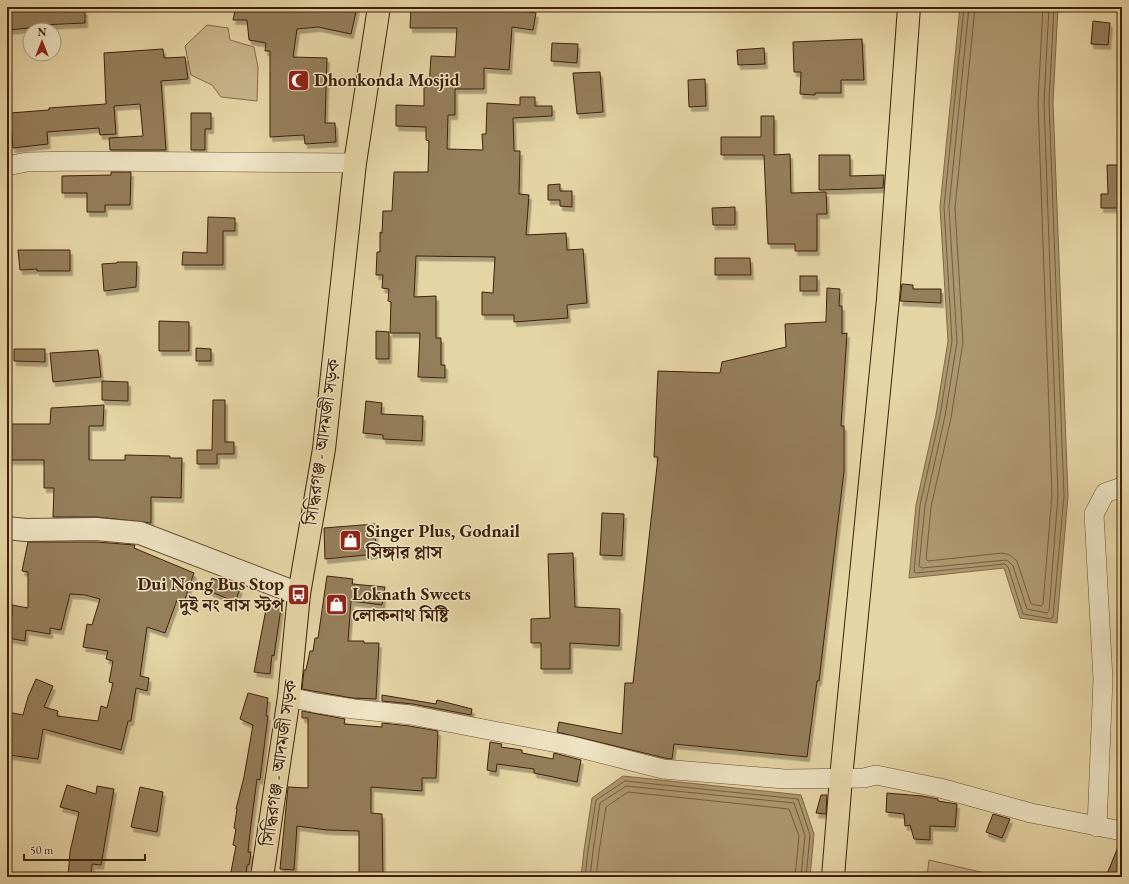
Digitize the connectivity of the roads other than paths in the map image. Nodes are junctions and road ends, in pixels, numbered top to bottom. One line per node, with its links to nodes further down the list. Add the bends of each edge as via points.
1 (379, 7): 3 (main road, সিদ্ধিরগঞ্জ - আদমজী সড়ক)
2 (909, 7): 9 (main road, via 888,299)
3 (355, 163): 4 (street, via 75,161 27,162); 7 (main road, সিদ্ধিরগঞ্জ - আদমজী সড়ক, via 324,449)
4 (7, 166)
5 (1122, 487): 10 (street, via 1105,493 1094,514 1103,679)
6 (7, 528): 7 (street, via 96,529 140,533)
7 (299, 594): 8 (main road, সিদ্ধিরগঞ্জ - আদমজী সড়ক)
8 (289, 697): 9 (street, via 354,709 411,715 568,745 663,769 785,779); 12 (main road, সিদ্ধিরগঞ্জ - আদমজী সড়ক)
9 (840, 778): 10 (street, via 876,775 940,788 1031,813); 13 (main road)
10 (1097, 827): 11 (street)
11 (1122, 831)
12 (262, 877)
13 (833, 877)

